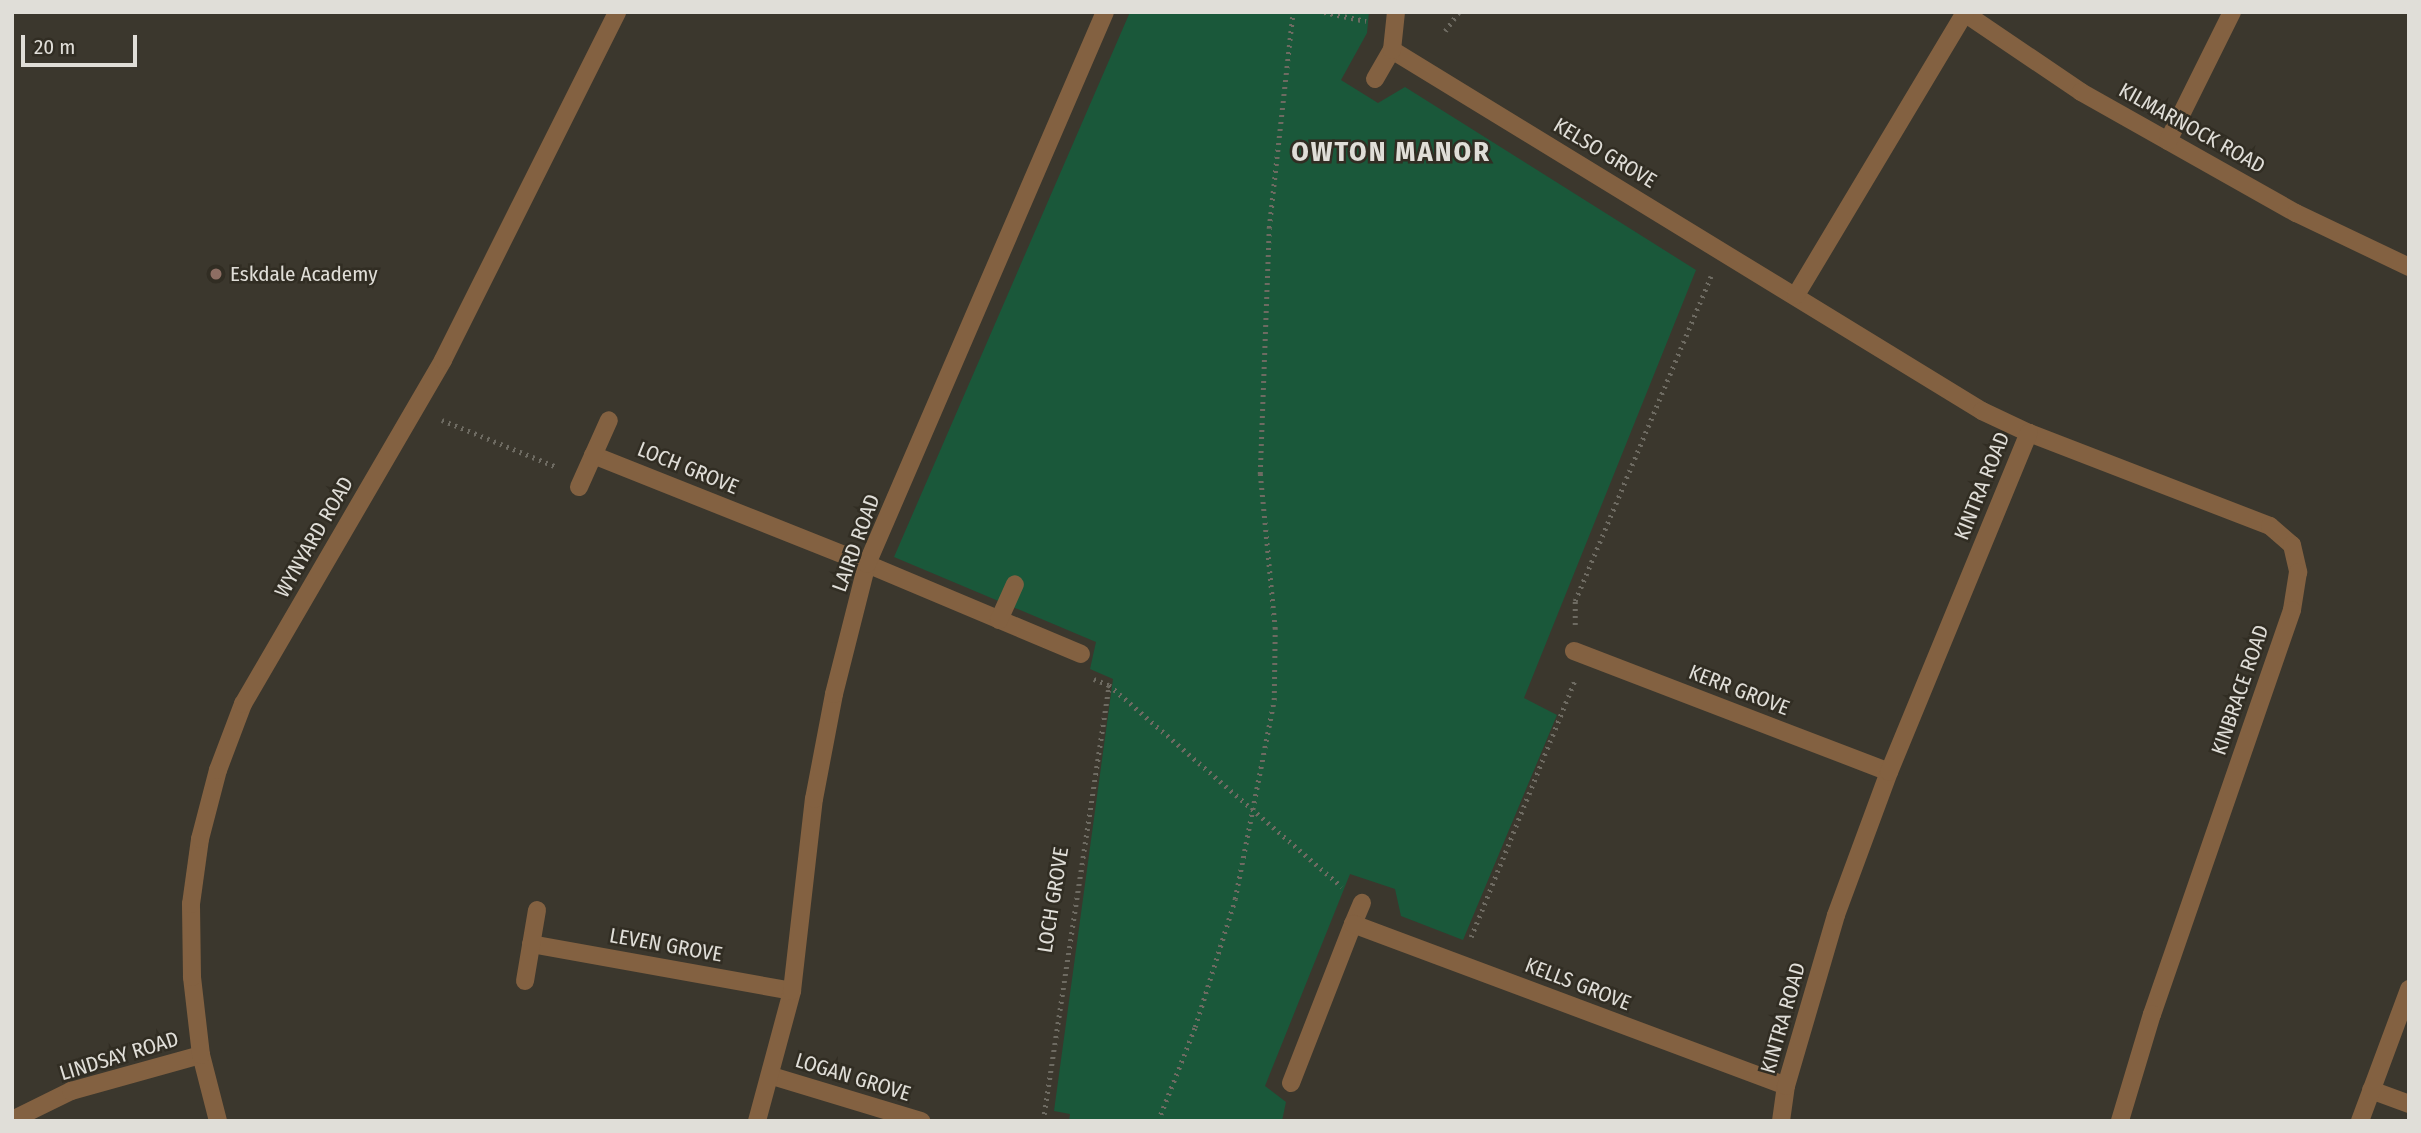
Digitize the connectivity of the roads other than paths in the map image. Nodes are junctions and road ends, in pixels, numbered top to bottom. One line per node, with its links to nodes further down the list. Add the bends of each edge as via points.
1 (1105, 12): 15 (street, LAIRD ROAD)
2 (2232, 12): 8 (street)
3 (614, 13): 28 (street, WYNYARD ROAD, via 504,242 415,409 243,704 218,770 200,839 191,904 192,977)
4 (1964, 13): 8 (street, KILMARNOCK ROAD, via 2081,92); 10 (street)
5 (1395, 19): 6 (street)
6 (1392, 50): 7 (street); 10 (street, KELSO GROVE)
7 (1375, 79)
8 (2168, 141): 9 (street, KILMARNOCK ROAD, via 2296,213)
9 (2409, 267)
10 (1796, 295): 12 (street, KINTRA ROAD, via 1982,411)
11 (609, 420): 13 (street)
12 (2029, 433): 20 (street, KINTRA ROAD); 39 (street, KINBRACE ROAD, via 2270,526 2292,545 2298,572 2292,610 2152,1014)
13 (593, 455): 14 (street); 15 (street, LOCH GROVE)
14 (581, 482)
15 (867, 564): 17 (street, LOCH GROVE); 27 (street, LAIRD ROAD, via 834,694 814,799)
16 (1015, 584): 17 (street)
17 (999, 620): 19 (street, LOCH GROVE)
18 (1580, 653): 20 (street, KERR GROVE)
19 (1081, 654)
20 (1889, 772): 31 (street, KINTRA ROAD, via 1836,915)
21 (1362, 903): 23 (street)
22 (537, 910): 24 (street)
23 (1353, 924): 30 (street); 31 (street, KELLS GROVE)
24 (531, 944): 25 (street); 27 (street, LEVEN GROVE)
25 (525, 981)
26 (2409, 989): 32 (street)
27 (792, 991): 29 (street, LAIRD ROAD)
28 (201, 1055): 34 (street, LINDSAY ROAD, via 71,1091); 35 (street, WYNYARD ROAD)
29 (772, 1076): 36 (street, LAIRD ROAD); 37 (street, LOGAN GROVE)
30 (1291, 1083)
31 (1786, 1086): 38 (street, KINTRA ROAD)
32 (2371, 1090): 33 (street); 40 (street)
33 (2409, 1104)
34 (12, 1120)
35 (219, 1121)
36 (757, 1121)
37 (921, 1121)
38 (1781, 1121)
39 (2120, 1121)
40 (2360, 1121)

